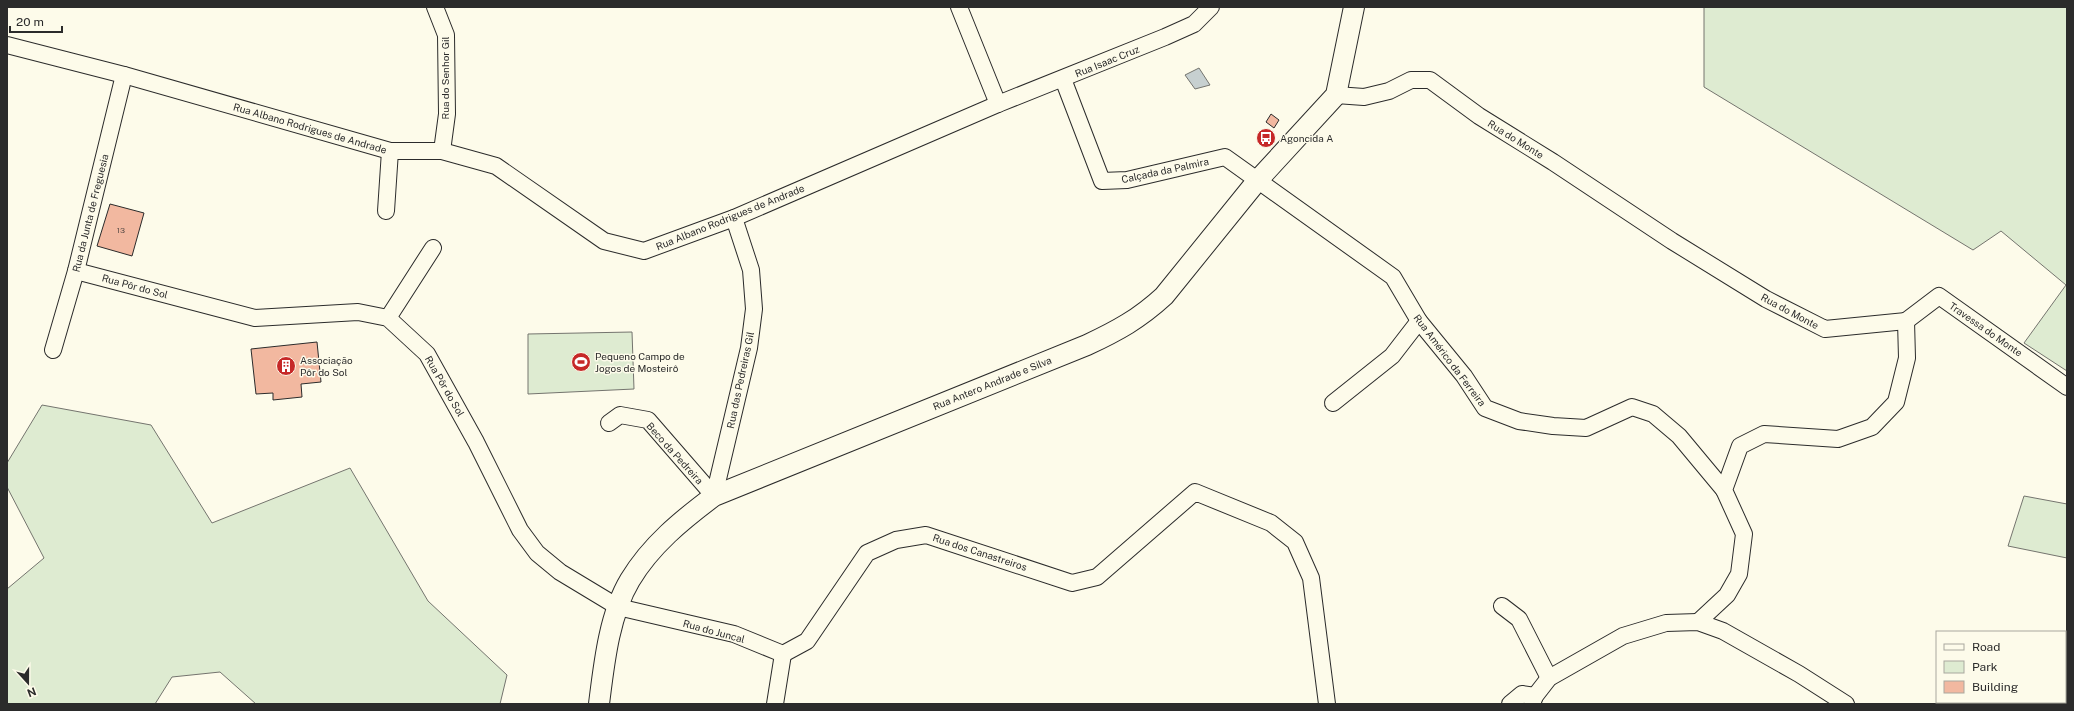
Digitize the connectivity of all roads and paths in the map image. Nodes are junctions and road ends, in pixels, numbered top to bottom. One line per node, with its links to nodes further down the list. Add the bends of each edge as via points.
1 (435, 7): 11 (street, Rua do Senhor Gil, via 446,34 447,114)
2 (959, 7): 9 (street)
3 (1211, 7): 7 (street, Rua Isaac Cruz, via 1194,24)
4 (1354, 7): 8 (street)
5 (7, 45): 6 (street, Rua Albano Rodrigues de Andrade)
6 (124, 75): 10 (street, Rua Albano Rodrigues de Andrade); 16 (street, Rua da Junta de Freguesia)
7 (1063, 79): 9 (street, Rua Isaac Cruz); 12 (street, Calçada da Palmira, via 1102,182 1127,180 1225,157)
8 (1336, 95): 12 (street, Rua Antero Andrade e Silva); 19 (street, Rua do Monte, via 1364,97 1389,91 1411,80 1430,80 1479,116 1554,162 1672,241 1766,299 1824,329)
9 (998, 104): 14 (street, Rua Albano Rodrigues de Andrade)
10 (390, 151): 11 (street, Rua Albano Rodrigues de Andrade); 13 (street)
11 (442, 151): 14 (street, Rua Albano Rodrigues de Andrade, via 496,166 604,241 644,251)
12 (1257, 181): 18 (street, Rua Américo da Ferreira, via 1393,277); 25 (street, Rua Antero Andrade e Silva, via 1164,296 1130,324 1087,345)
13 (386, 211)
14 (734, 218): 25 (street, Rua das Pedreiras Gil, via 751,270 754,309 749,348)
15 (433, 248): 17 (street)
16 (76, 271): 17 (street, Rua Pôr do Sol, via 255,318 358,312); 20 (street, Rua da Junta de Freguesia)
17 (388, 318): 27 (street, Rua Pôr do Sol, via 427,354 476,442 520,530 537,553 560,572)
18 (1418, 321): 22 (street, via 1392,356); 24 (street, Rua Américo da Ferreira, via 1464,376 1485,408 1519,421 1586,428 1632,407 1653,414 1679,436)
19 (1906, 321): 21 (street, Travessa do Monte, via 1939,296); 24 (street, via 1907,358 1896,402 1872,427 1838,439 1764,434 1740,446)
20 (53, 350)
21 (2067, 387)
22 (1333, 403)
23 (609, 423): 25 (street, Beco da Pedreira, via 620,415 648,420)
24 (1724, 490): 28 (street, via 1744,534 1739,574 1727,595)
25 (714, 496): 27 (street, Rua Antero Andrade e Silva, via 680,521 650,552 629,581)
26 (1502, 606): 30 (street, via 1519,619)
27 (618, 607): 29 (street, Rua do Juncal, via 734,634); 32 (street, Rua Antero Andrade e Silva, via 606,650)
28 (1698, 622): 30 (street, via 1666,623 1622,636); 36 (street, via 1730,635)
29 (783, 654): 33 (street); 34 (street, Rua dos Canastreiros, via 807,641 867,553 896,540 926,535 1072,583 1097,577 1195,492 1271,523 1295,542 1311,578)
30 (1549, 678): 31 (street)
31 (1533, 700): 35 (street, via 1522,694)
32 (599, 704)
33 (774, 704)
34 (1327, 704)
35 (1510, 704)
36 (1846, 704)

